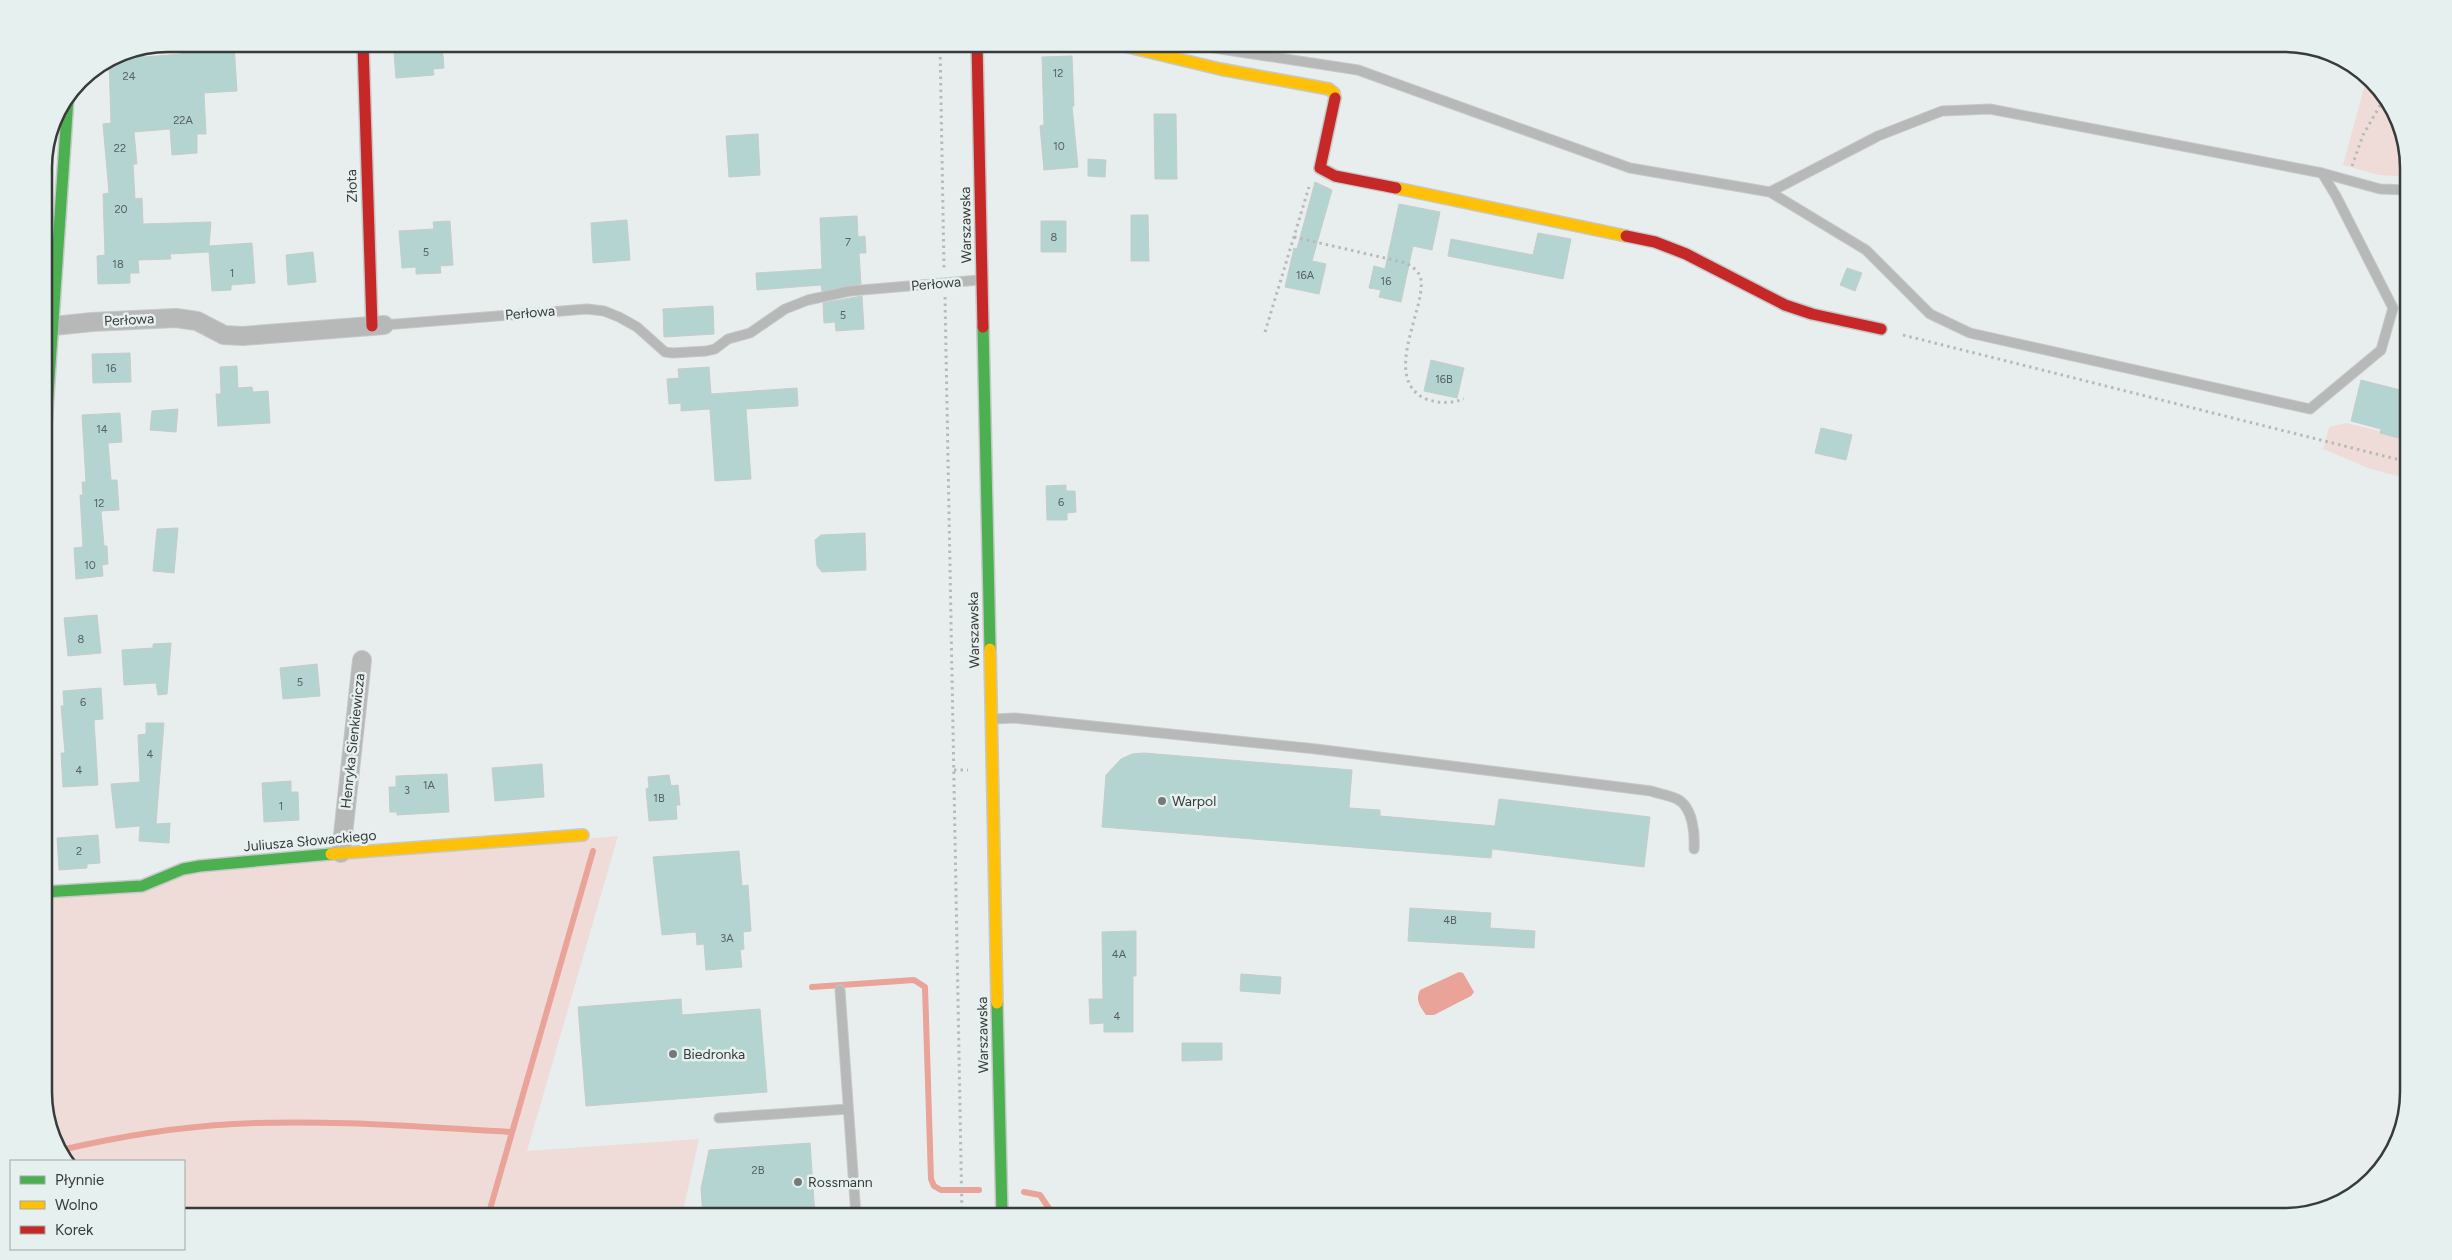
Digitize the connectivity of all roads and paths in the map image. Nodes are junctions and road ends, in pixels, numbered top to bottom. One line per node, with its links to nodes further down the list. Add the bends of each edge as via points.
1 (363, 53): 17 (street, Złota)
2 (940, 53): 16 (path)
3 (977, 53): 15 (street, Warszawska)
4 (1154, 53): 8 (street, via 1329,89 1334,93 1335,101)
5 (1267, 53): 12 (lane, via 1358,70 1630,168)
6 (2381, 105): 10 (path, via 2363,136)
7 (67, 112): 14 (street)
8 (1320, 168): 13 (path, via 1309,185); 19 (street, via 1351,181 1655,242 1685,253 1773,301)
9 (2322, 173): 10 (lane); 12 (lane, via 1990,109 1942,111 1878,136); 12 (lane, via 2393,308 2381,350 2310,410 1970,333 1930,314 1866,250)
10 (2346, 180): 11 (lane, via 2380,189)
11 (2399, 190)
12 (1770, 192)
13 (1294, 236): 20 (path); 21 (path, via 1414,267 1421,280 1405,358 1410,382 1414,390 1433,401 1446,403)
14 (53, 270)
15 (982, 280): 16 (lane, Perłowa); 24 (street, Warszawska)
16 (945, 283): 17 (lane, Perłowa, via 850,291 808,300 785,309 750,333 728,339 706,351 665,352 637,327 604,311 587,308); 33 (path)
17 (378, 326): 18 (street, Perłowa, via 243,336 224,335 197,321 176,318)
18 (53, 327)
19 (1881, 329): 22 (path)
20 (1265, 332)
21 (1464, 399)
22 (2399, 460)
23 (362, 660): 27 (street, Henryka Sienkiewicza)
24 (991, 719): 26 (lane, via 1015,718 1316,749 1651,791 1679,800 1691,818); 34 (street, Warszawska)
25 (583, 835): 27 (street, Juliusza Słowackiego)
26 (1694, 849)
27 (341, 853): 28 (street, Juliusza Słowackiego, via 200,866 183,869 142,886 123,889)
28 (53, 892)
29 (840, 990): 30 (lane)
30 (848, 1108): 31 (lane); 32 (lane)
31 (719, 1118)
32 (855, 1208)
33 (962, 1208)
34 (1002, 1208)

